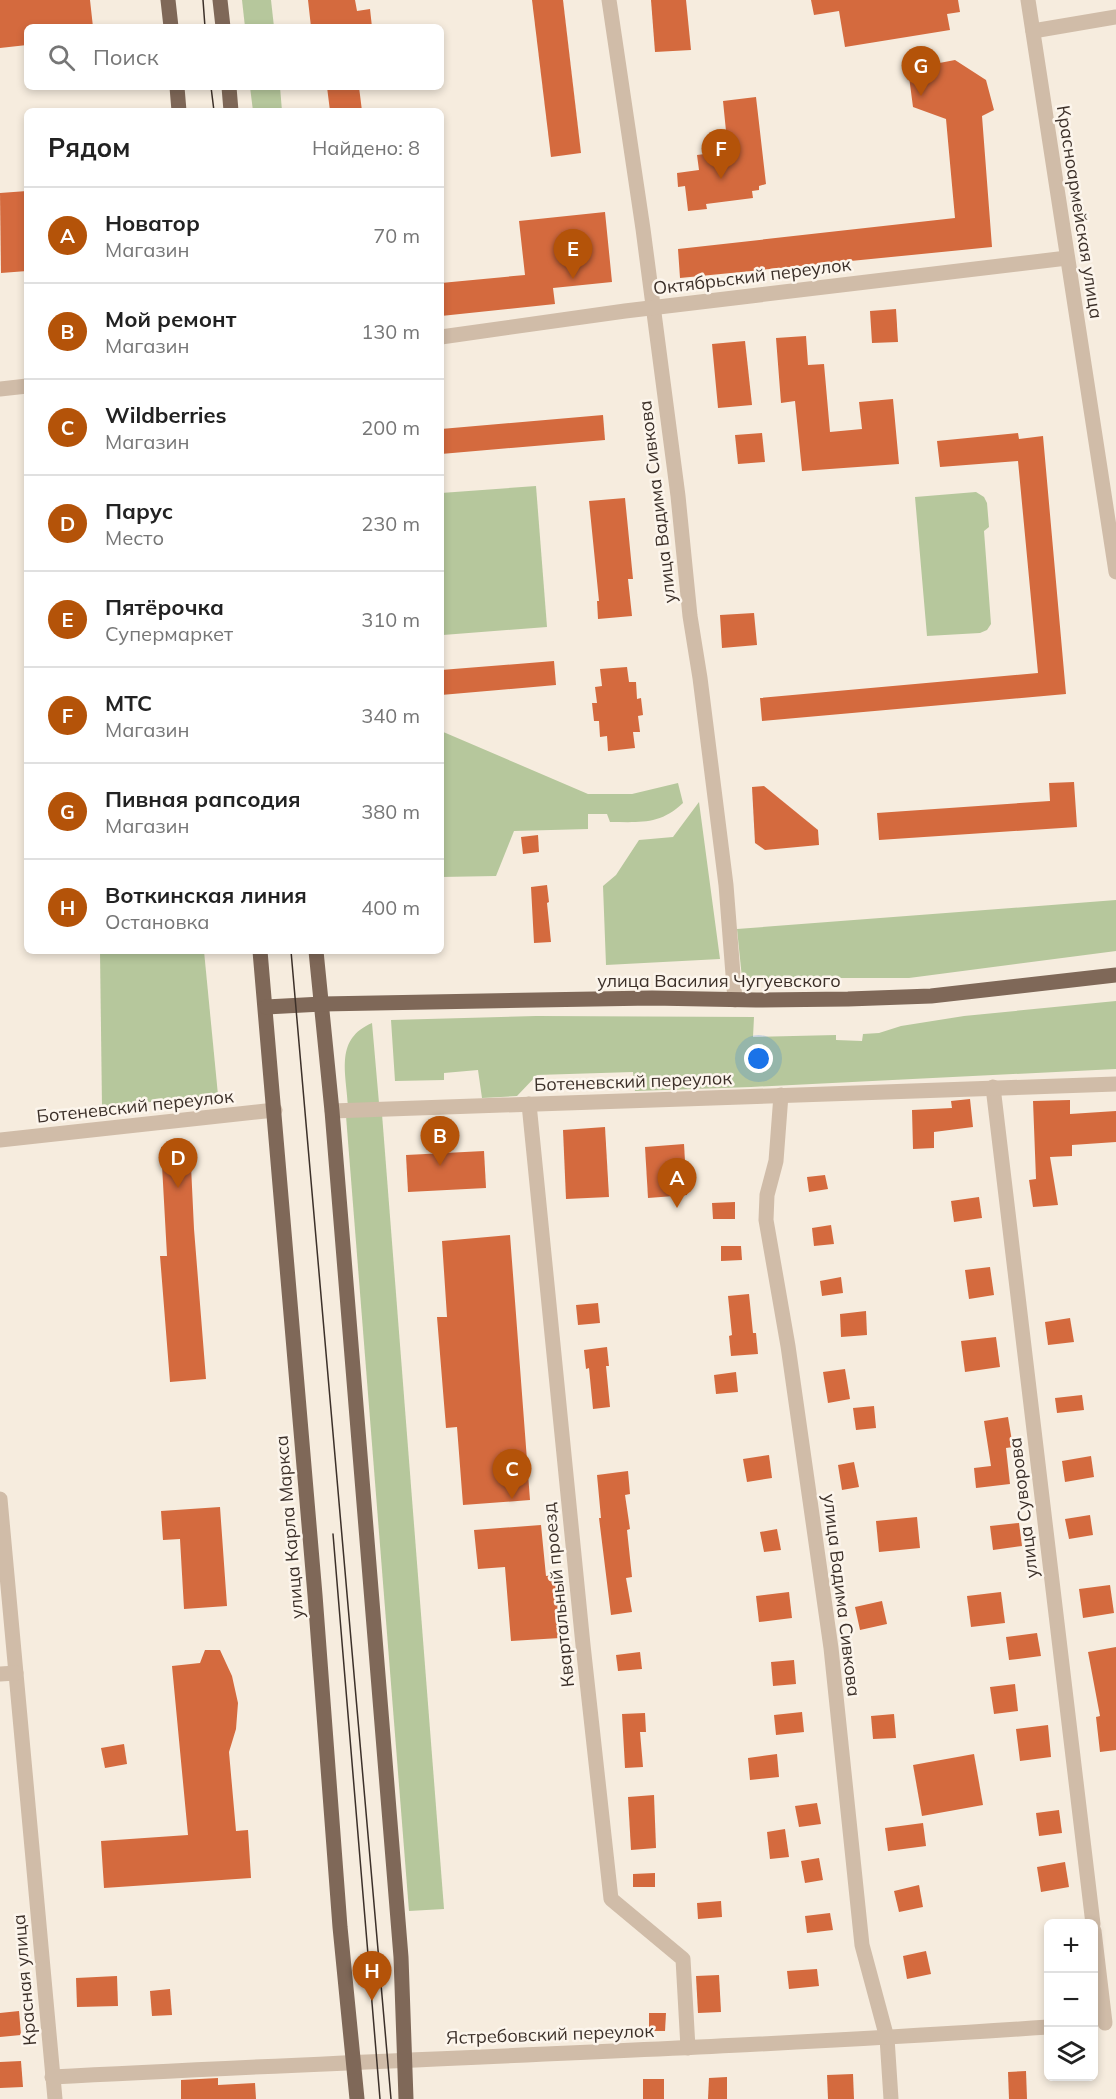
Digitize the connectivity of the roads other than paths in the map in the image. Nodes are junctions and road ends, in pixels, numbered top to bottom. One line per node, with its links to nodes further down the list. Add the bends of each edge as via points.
1 (168, 0): 6 (main road)
2 (220, 0): 7 (main road)
3 (609, 0): 14 (street, улица Вадима Сивкова)
4 (1028, 0): 8 (street, Красноармейская улица)
5 (1116, 17): 8 (street)
6 (171, 24)
7 (223, 24)
8 (1033, 31): 13 (street, Красноармейская улица)
9 (177, 90): 11 (main road)
10 (229, 90): 12 (main road)
11 (179, 108)
12 (231, 108)
13 (1067, 258): 14 (street, Октябрьский переулок); 18 (street, Красноармейская улица)
14 (653, 308): 15 (street, Октябрьский переулок); 22 (street, улица Вадима Сивкова, via 726,885)
15 (444, 337)
16 (24, 386): 17 (street)
17 (0, 389)
18 (1116, 572)
19 (261, 954): 24 (main road, улица Карла Маркса)
20 (316, 954): 23 (main road)
21 (1116, 975): 22 (main road, улица Василия Чугуевского, via 931,996)
22 (735, 1000): 23 (main road, улица Василия Чугуевского)
23 (322, 1004): 24 (main road, улица Василия Чугуевского); 30 (main road)
24 (266, 1007): 29 (main road, улица Карла Маркса)
25 (1116, 1084): 26 (street, Ботеневский переулок)
26 (993, 1088): 27 (street, Ботеневский переулок); 35 (street, улица Суворова)
27 (781, 1095): 28 (street, Ботеневский переулок); 39 (street, улица Вадима Сивкова, via 766,1220 831,1648 862,1945)
28 (529, 1104): 30 (street, Ботеневский переулок); 40 (street, Квартальный проезд, via 611,1899 683,1959)
29 (275, 1110): 31 (street, Ботеневский переулок); 42 (main road, улица Карла Маркса)
30 (332, 1111): 41 (main road, via 401,1957)
31 (0, 1140)
32 (0, 1499): 33 (street, Красная улица)
33 (16, 1673): 34 (street); 43 (street, Красная улица)
34 (0, 1674)
35 (1093, 1919)
36 (1098, 1964): 37 (street)
37 (1105, 2023)
38 (1044, 2027): 39 (street, Ястребовский переулок)
39 (887, 2038): 40 (street, Ястребовский переулок); 47 (street, улица Вадима Сивкова)
40 (688, 2048): 41 (street, Ястребовский переулок)
41 (405, 2060): 42 (street, Ястребовский переулок); 46 (main road)
42 (353, 2062): 43 (street, Ястребовский переулок); 45 (main road, улица Карла Маркса)
43 (52, 2077): 44 (street, Красная улица)
44 (55, 2099)
45 (357, 2099)
46 (406, 2099)
47 (891, 2099)

